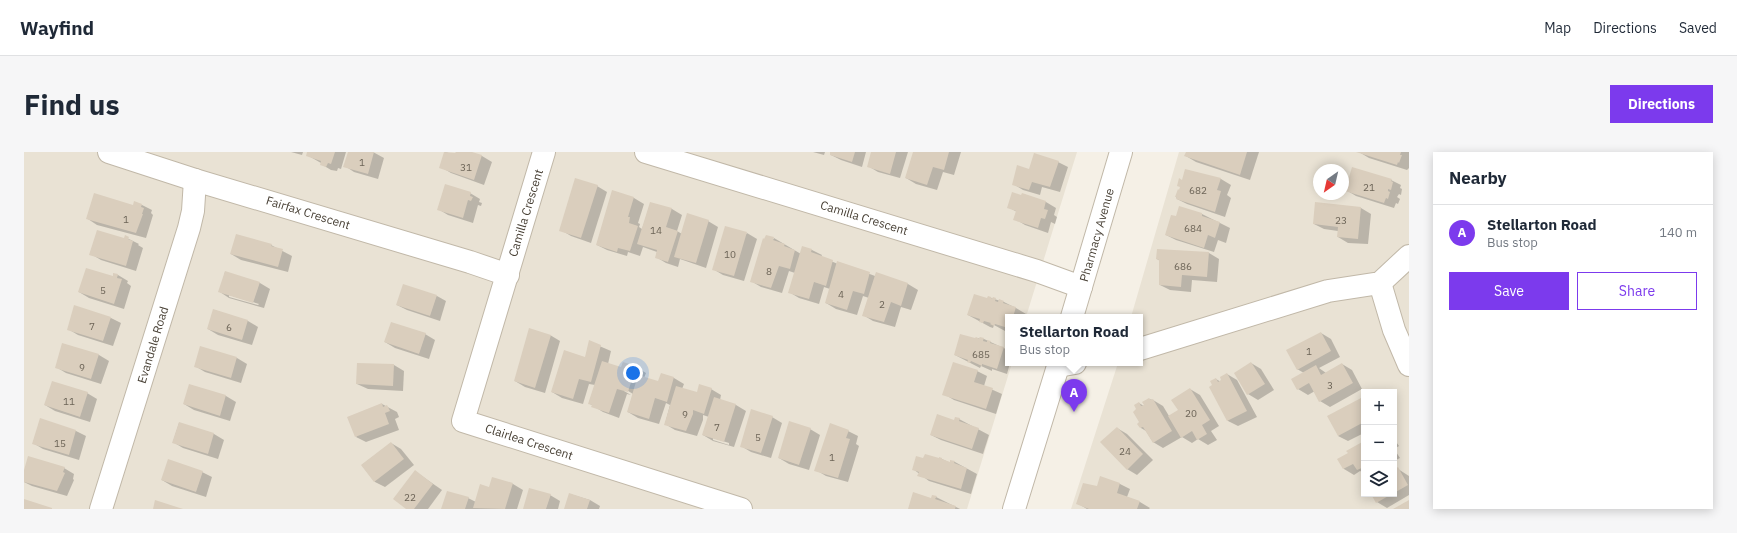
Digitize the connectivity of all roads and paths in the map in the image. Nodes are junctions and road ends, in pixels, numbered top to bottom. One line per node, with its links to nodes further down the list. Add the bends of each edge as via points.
1 (109, 152): 5 (street, Fairfax Crescent)
2 (544, 152): 7 (street, Camilla Crescent)
3 (646, 152): 9 (street, Camilla Crescent, via 1037,271)
4 (1121, 152): 9 (street, Pharmacy Avenue)
5 (195, 180): 7 (street, Fairfax Crescent); 14 (street, Evandale Road, via 189,228)
6 (1409, 256): 8 (street)
7 (508, 275): 15 (street, Clairlea Crescent, via 463,421)
8 (1380, 283): 11 (street, via 1328,291); 13 (street, via 1394,330)
9 (1081, 287): 10 (street, Pharmacy Avenue)
10 (1073, 314)
11 (1143, 348)
12 (1063, 366): 16 (street)
13 (1409, 366)
14 (101, 509)
15 (741, 509)
16 (1014, 509)

